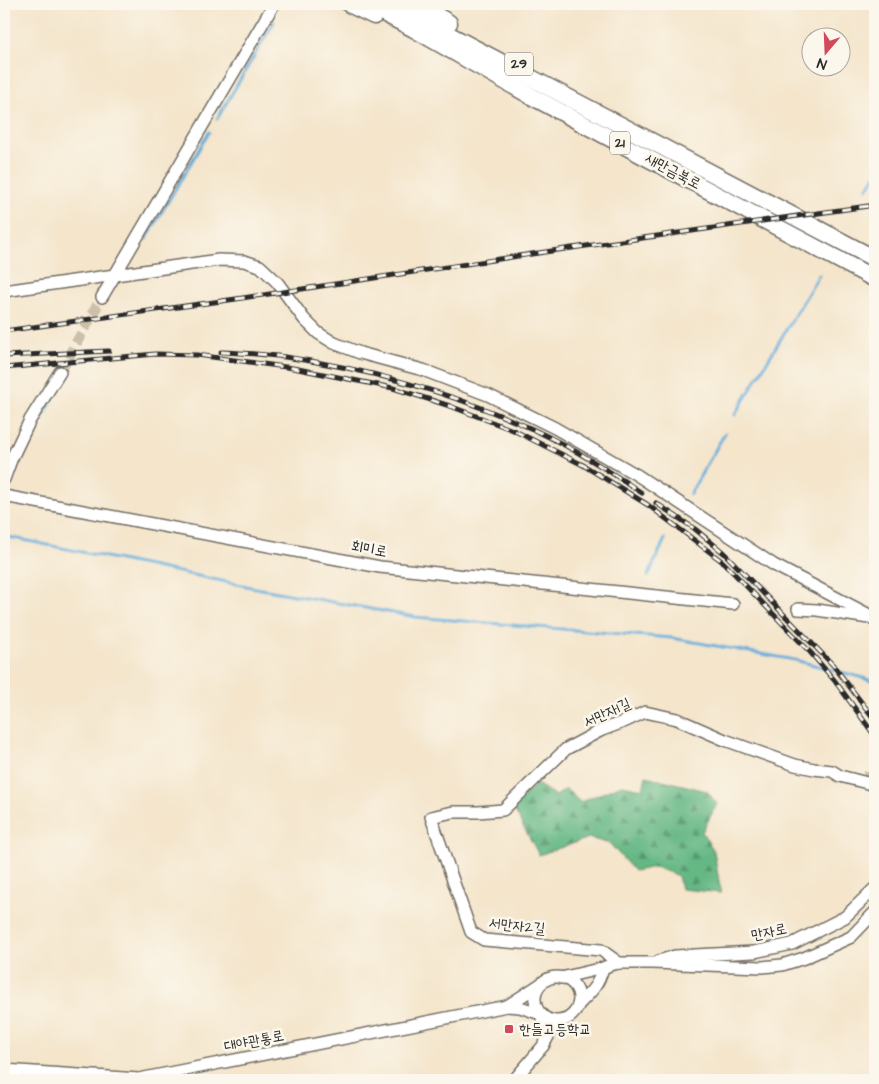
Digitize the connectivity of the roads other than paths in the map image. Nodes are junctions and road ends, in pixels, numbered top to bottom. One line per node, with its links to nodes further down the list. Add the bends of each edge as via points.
1 (274, 4): 8 (street)
2 (349, 4): 6 (highway)
3 (366, 4): 6 (highway, 새만금북로 / 21, via 532,96)
4 (390, 4): 6 (highway, 새만금북로 / 21)
5 (417, 4): 6 (highway, 29)
6 (616, 131): 7 (highway, 새만금북로 / 21); 9 (highway, 새만금북로 / 21)
7 (875, 259)
8 (116, 275): 10 (street); 11 (street); 17 (street, via 219,260 244,261 260,266 277,282 304,319 334,343 423,370 488,395 555,428 637,475 774,564)
9 (875, 279)
10 (4, 291)
11 (102, 297)
12 (60, 372): 13 (street, via 30,420)
13 (4, 479)
14 (4, 496): 15 (street, 회미로, via 380,567)
15 (733, 604)
16 (798, 608): 17 (street)
17 (875, 619)
18 (840, 776): 19 (street, 서만자1길); 20 (street, 서만자1길); 21 (street, 서만자1길, via 832,770 795,765 677,719 645,712 566,749 503,810 453,812)
19 (863, 777)
20 (875, 785)
21 (431, 817): 24 (street, 서만자2길, via 471,932 484,940 601,950)
22 (875, 888): 25 (street, 만자로, via 845,917 792,944 754,952 675,956)
23 (875, 912): 25 (street, 만자로, via 851,937 782,965 762,968)
24 (619, 963): 25 (street, 만자로); 26 (street, 만자로)
25 (652, 963)
26 (604, 968): 27 (street, 만자로); 29 (street, via 591,993)
27 (561, 978): 28 (street); 29 (street, via 574,985)
28 (541, 984): 30 (street); 31 (street, via 535,998)
29 (578, 1005): 32 (street, via 571,1017)
30 (507, 1006): 31 (street); 35 (street, 대야관통로)
31 (541, 1014): 32 (street, via 550,1020); 33 (street)
32 (561, 1021): 33 (street)
33 (545, 1042): 37 (street)
34 (4, 1070): 35 (street, 대야관통로)
35 (139, 1079): 36 (street)
36 (155, 1080)
37 (514, 1080)

